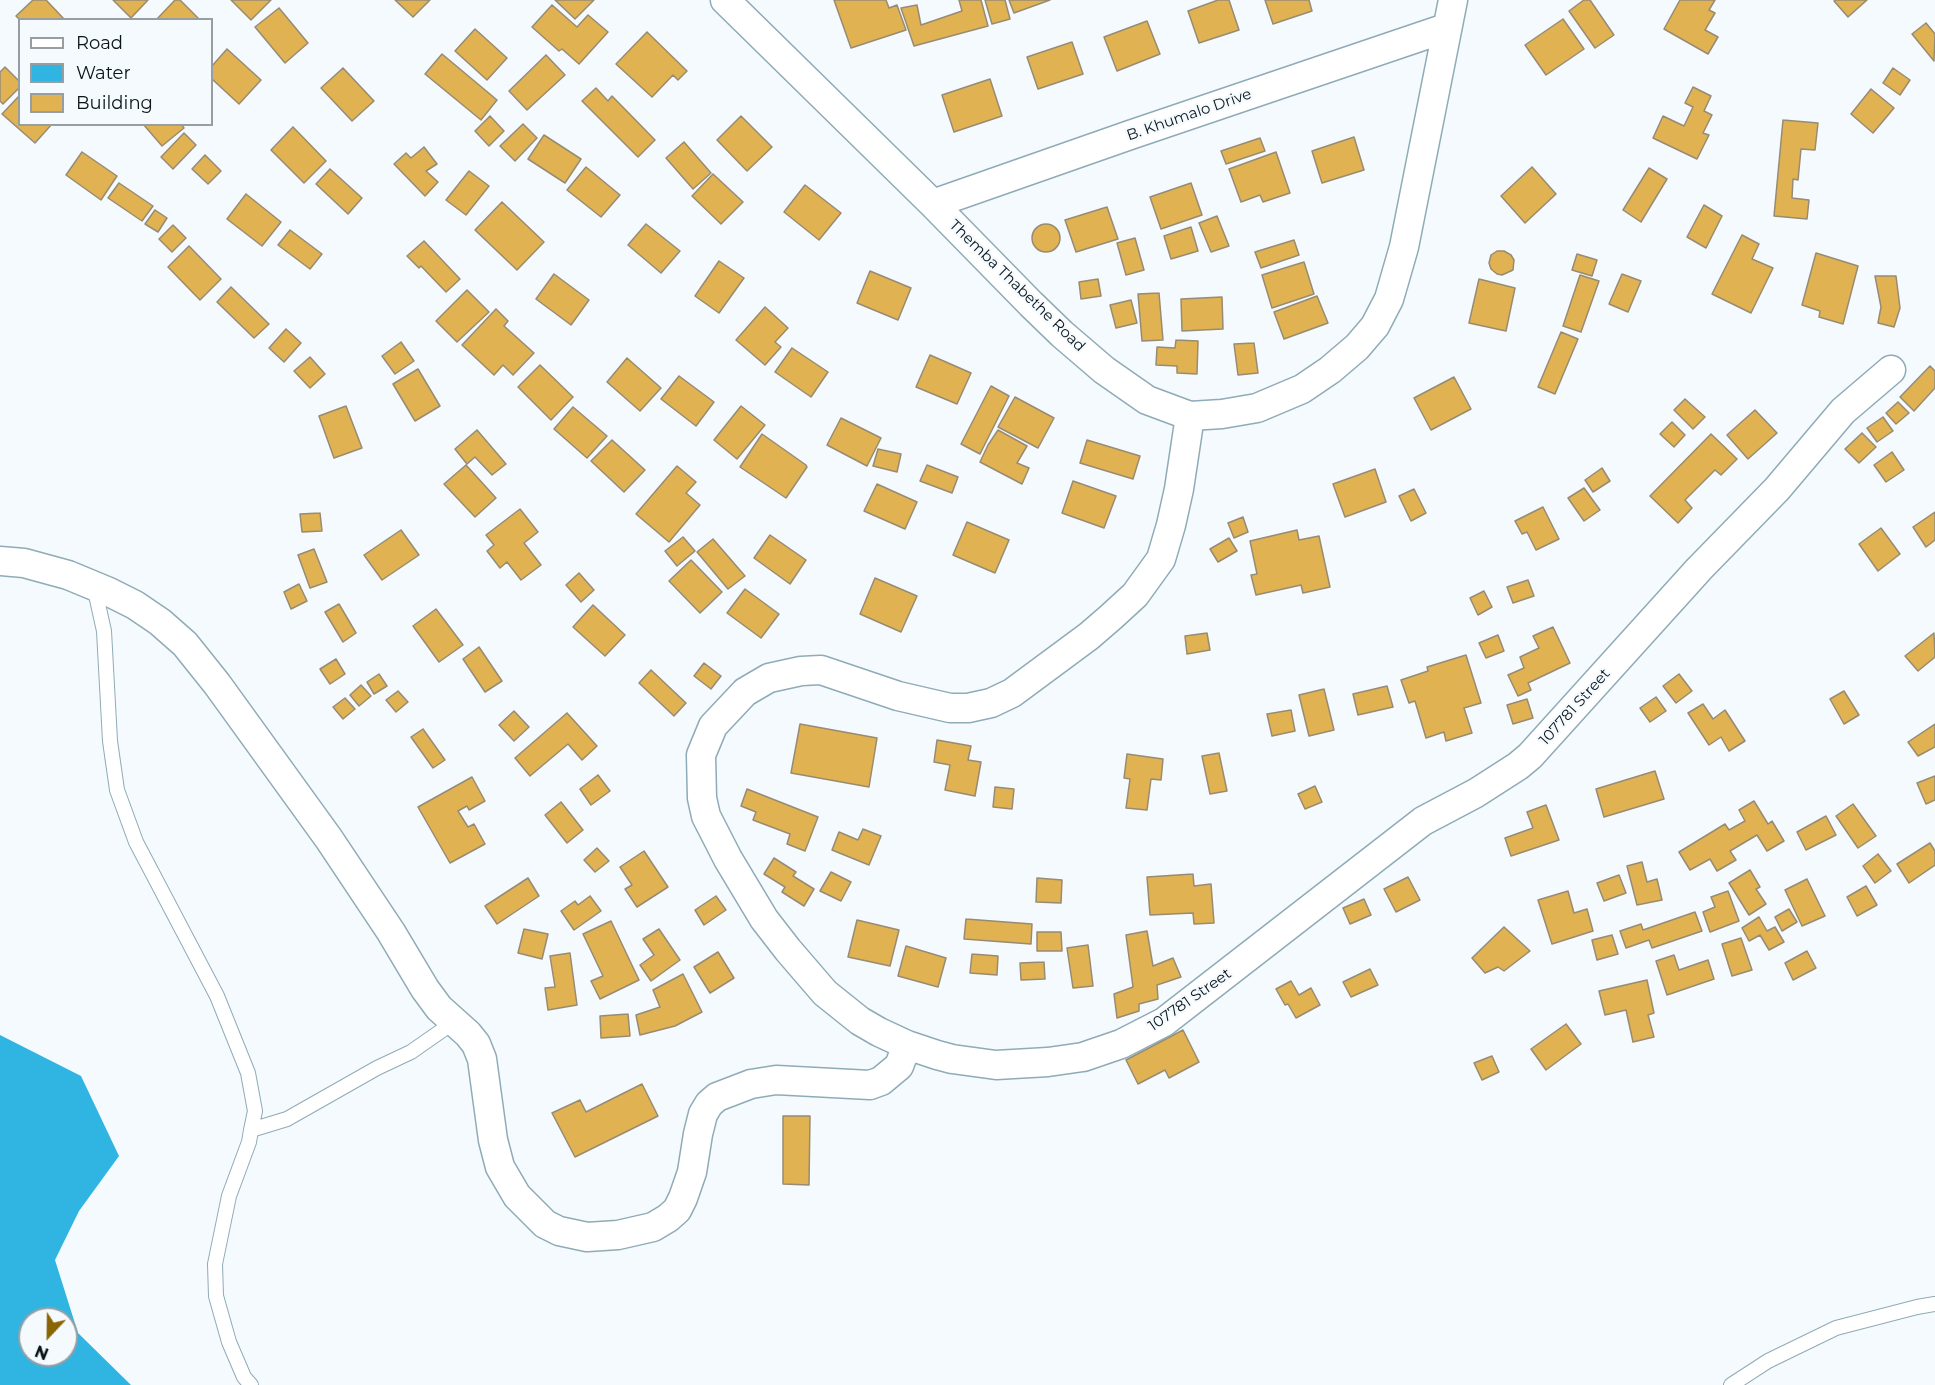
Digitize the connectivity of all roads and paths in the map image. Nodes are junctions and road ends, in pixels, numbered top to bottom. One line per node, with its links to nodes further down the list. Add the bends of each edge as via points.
1 (725, 0): 4 (street, Themba Thabethe Road)
2 (1453, 0): 3 (street, Themba Thabethe Road)
3 (1446, 28): 4 (street, B. Khumalo Drive); 6 (street, Themba Thabethe Road, via 1404,247 1389,299 1375,326 1357,347 1302,389 1257,408)
4 (933, 204): 6 (street, Themba Thabethe Road, via 1031,304 1104,370 1147,400)
5 (1892, 370): 10 (street, 107781 Street, via 1843,411 1778,489 1699,569 1530,756 1476,793 1423,821 1164,1022 1121,1044 1083,1057 1048,1062 996,1065 952,1059)
6 (1190, 416): 10 (street, 107781 Street, via 1177,498 1161,559 1135,596 1111,618 1012,693 992,703 950,708 898,696 821,670 801,670 769,678 745,692 713,726 701,755 706,816 764,919 825,993 860,1020)
7 (0, 561): 8 (street, via 24,563)
8 (94, 586): 9 (street, via 135,605 185,644 329,839 425,988); 11 (lane, via 104,631 117,790 136,842 217,996 248,1073 255,1111)
9 (454, 1022): 10 (street, via 476,1044 482,1059 493,1140 500,1167 517,1196 545,1224 586,1237 638,1232 668,1218 683,1198 692,1172 703,1114 717,1097 751,1084 776,1080 870,1085 899,1066); 11 (lane, via 411,1052 287,1119)
10 (907, 1045)
11 (251, 1130): 13 (lane, via 229,1196 215,1263 216,1296 228,1342)
12 (1935, 1304): 14 (lane, via 1836,1328 1768,1361)
13 (251, 1385)
14 (1731, 1385)

